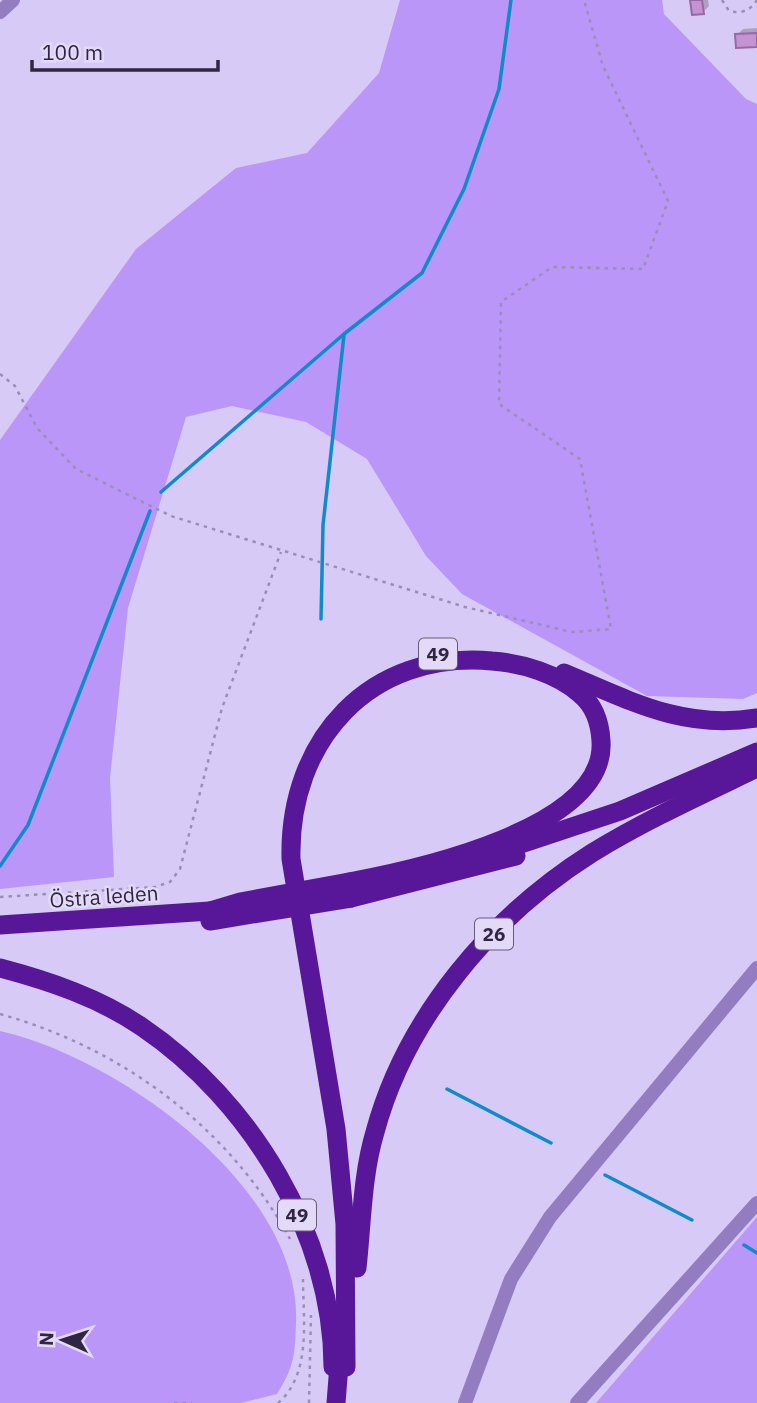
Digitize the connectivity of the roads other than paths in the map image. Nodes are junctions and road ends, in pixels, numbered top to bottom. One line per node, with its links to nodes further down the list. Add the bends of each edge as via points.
1 (13, 0): 2 (street)
2 (0, 12)
3 (757, 718): 15 (highway, 49, via 723,722 668,715 527,659 459,652 411,661 361,686 323,724 303,754 292,781 283,839 335,1179 341,1322)
4 (757, 752): 7 (highway, via 620,811 440,868)
5 (757, 761): 7 (highway, via 643,812 534,850)
6 (757, 768): 14 (highway, 26, via 635,829 557,877 484,944 426,1016 403,1056 374,1133)
7 (350, 890): 8 (highway, bridge); 14 (highway, 49, via 464,853 559,810 582,790 598,761 600,733 591,705 563,682 516,665 479,660 430,664 386,680 346,709 321,740 303,774 293,815 291,859 336,1129 348,1308)
8 (210, 916): 9 (highway, Östra leden); 10 (highway, via 99,933)
9 (0, 925)
10 (0, 937)
11 (0, 968): 15 (highway, 49, via 71,991 141,1026 199,1072 245,1126 289,1197 315,1262 331,1323)
12 (757, 968): 16 (street, via 550,1217 511,1279)
13 (757, 1203): 17 (street)
14 (346, 1367)
15 (334, 1403)
16 (464, 1403)
17 (577, 1403)

